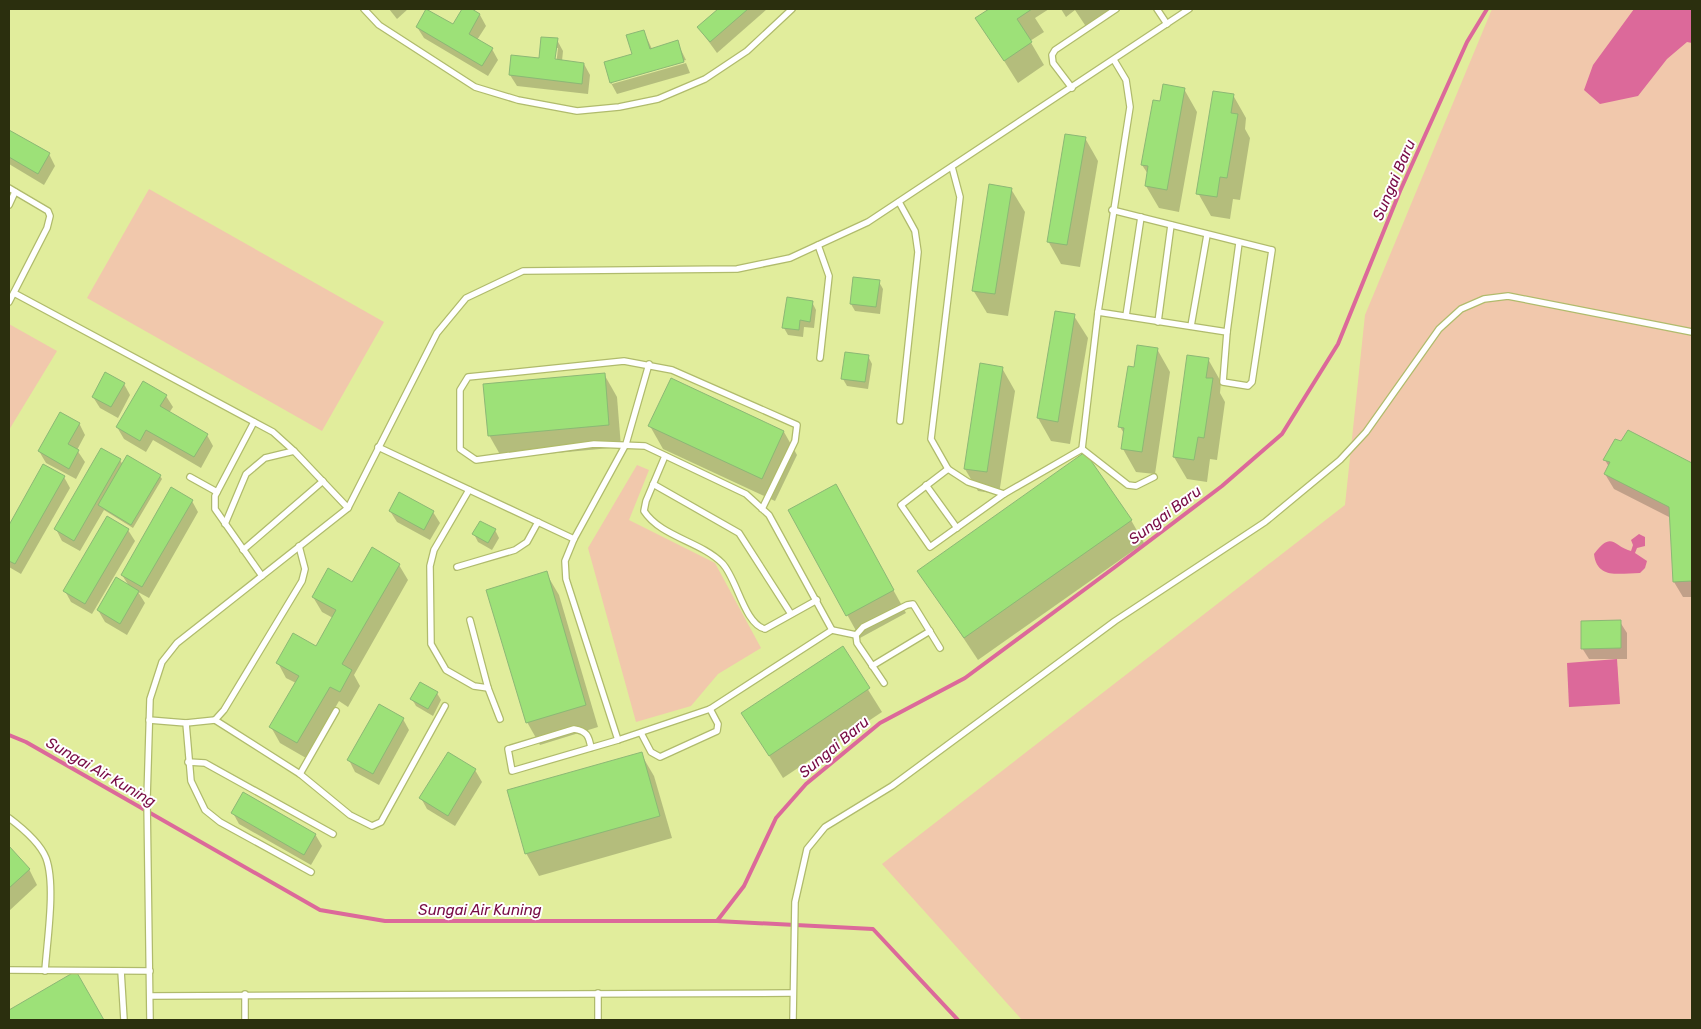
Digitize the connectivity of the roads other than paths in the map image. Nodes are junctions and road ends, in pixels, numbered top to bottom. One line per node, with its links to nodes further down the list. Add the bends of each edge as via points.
1 (364, 9): 2 (lane, via 379,25 475,87 518,100 577,111 619,108 658,99 705,79 747,51)
2 (792, 9)
3 (1116, 9): 8 (lane, via 1054,50 1053,63)
4 (1157, 9): 6 (lane)
5 (1189, 9): 6 (lane)
6 (1167, 24): 7 (lane)
7 (1114, 60): 8 (lane); 14 (lane, via 1126,80 1130,107)
8 (1072, 88): 9 (lane)
9 (952, 167): 12 (lane); 37 (lane, via 960,198 931,439)
10 (9, 188): 11 (lane)
11 (15, 192): 13 (lane); 20 (lane, via 48,211 50,216)
12 (899, 202): 19 (lane, via 868,222); 30 (lane, via 914,231 918,252)
13 (9, 205)
14 (1112, 210): 15 (lane); 22 (lane)
15 (1140, 218): 16 (lane); 23 (lane)
16 (1171, 225): 17 (lane); 24 (lane)
17 (1207, 234): 18 (lane); 25 (lane)
18 (1239, 243): 26 (lane); 26 (lane, via 1272,250 1252,382 1248,386 1223,382)
19 (818, 245): 28 (lane, via 829,276); 33 (lane, via 790,258 737,269 523,271 466,298 437,333)
20 (14, 293): 21 (lane); 31 (lane)
21 (9, 302)
22 (1098, 312): 23 (lane); 34 (lane)
23 (1126, 316): 24 (lane)
24 (1158, 322): 25 (lane)
25 (1191, 326): 26 (lane)
26 (1227, 332)
27 (1692, 332): 86 (lane, via 1508,296 1484,299 1461,309 1439,329 1366,432 1340,460 1265,522 1116,621 892,786 825,827 807,849 795,902)
28 (820, 358)
29 (648, 364): 32 (lane); 32 (lane, via 624,361 468,377 460,390 460,449 476,460 594,444); 47 (lane, via 672,370 797,425 796,441)
30 (900, 421)
31 (254, 422): 35 (lane, via 273,432); 44 (lane)
32 (626, 444): 36 (lane, via 645,446); 51 (lane)
33 (378, 447): 43 (lane); 46 (lane)
34 (1082, 449): 39 (lane, via 1128,485 1136,486); 45 (lane)
35 (294, 451): 40 (lane); 49 (lane, via 265,458 246,474)
36 (665, 456): 41 (lane); 47 (lane, via 746,494)
37 (948, 469): 42 (lane); 45 (lane, via 968,482)
38 (190, 476): 44 (lane)
39 (1154, 477)
40 (323, 481): 46 (lane); 53 (lane)
41 (653, 484): 57 (lane, via 739,533); 57 (lane, via 644,511 649,518 722,563 759,628 765,629)
42 (926, 486): 50 (lane); 50 (lane, via 901,505 930,547)
43 (468, 490): 48 (lane); 65 (lane, via 434,550 430,566 431,644 446,670 474,686)
44 (217, 492): 49 (lane, via 215,509)
45 (1004, 494): 50 (lane)
46 (348, 508): 52 (lane)
47 (762, 509): 56 (lane, via 769,515)
48 (538, 522): 51 (lane); 54 (lane, via 527,542 515,550)
49 (225, 524): 53 (lane)
50 (957, 528)
51 (574, 539): 74 (lane, via 565,560 566,579)
52 (299, 546): 55 (lane); 71 (lane, via 305,569 302,581)
53 (243, 550): 55 (lane)
54 (457, 567)
55 (262, 576): 70 (lane, via 177,643 162,662 150,699)
56 (816, 600): 57 (lane); 59 (lane)
57 (791, 614)
58 (470, 620): 65 (lane)
59 (832, 630): 61 (lane); 67 (lane)
60 (930, 631): 61 (lane, via 916,607 907,605 863,627); 62 (lane); 63 (lane)
61 (856, 635): 63 (lane, via 857,643)
62 (940, 648)
63 (872, 666): 64 (lane)
64 (884, 683)
65 (488, 688): 69 (lane)
66 (445, 706): 77 (lane, via 381,822 372,826 359,820)
67 (710, 709): 73 (lane); 73 (lane, via 718,724 717,731 660,758 651,752)
68 (336, 711): 77 (lane)
69 (500, 719)
70 (149, 720): 72 (lane); 84 (lane)
71 (216, 720): 72 (lane); 77 (lane)
72 (186, 724): 76 (lane)
73 (641, 733): 74 (lane)
74 (618, 740): 75 (lane)
75 (591, 748): 75 (lane, via 589,736 583,730 574,729 508,749 512,771)
76 (188, 762): 79 (lane, via 205,763); 80 (lane, via 191,781 205,810 220,822)
77 (300, 774)
78 (9, 818): 82 (lane, via 22,828 45,856 51,876)
79 (333, 834)
80 (311, 872)
81 (9, 970): 82 (lane)
82 (45, 971): 83 (lane)
83 (121, 971): 84 (lane); 89 (lane)
84 (150, 971): 88 (lane)
85 (598, 993): 86 (lane); 87 (lane); 92 (lane)
86 (792, 993): 93 (lane)
87 (245, 994): 88 (lane); 91 (lane)
88 (150, 996): 90 (lane)
89 (124, 1020)
90 (150, 1020)
91 (245, 1020)
92 (598, 1020)
93 (792, 1020)

